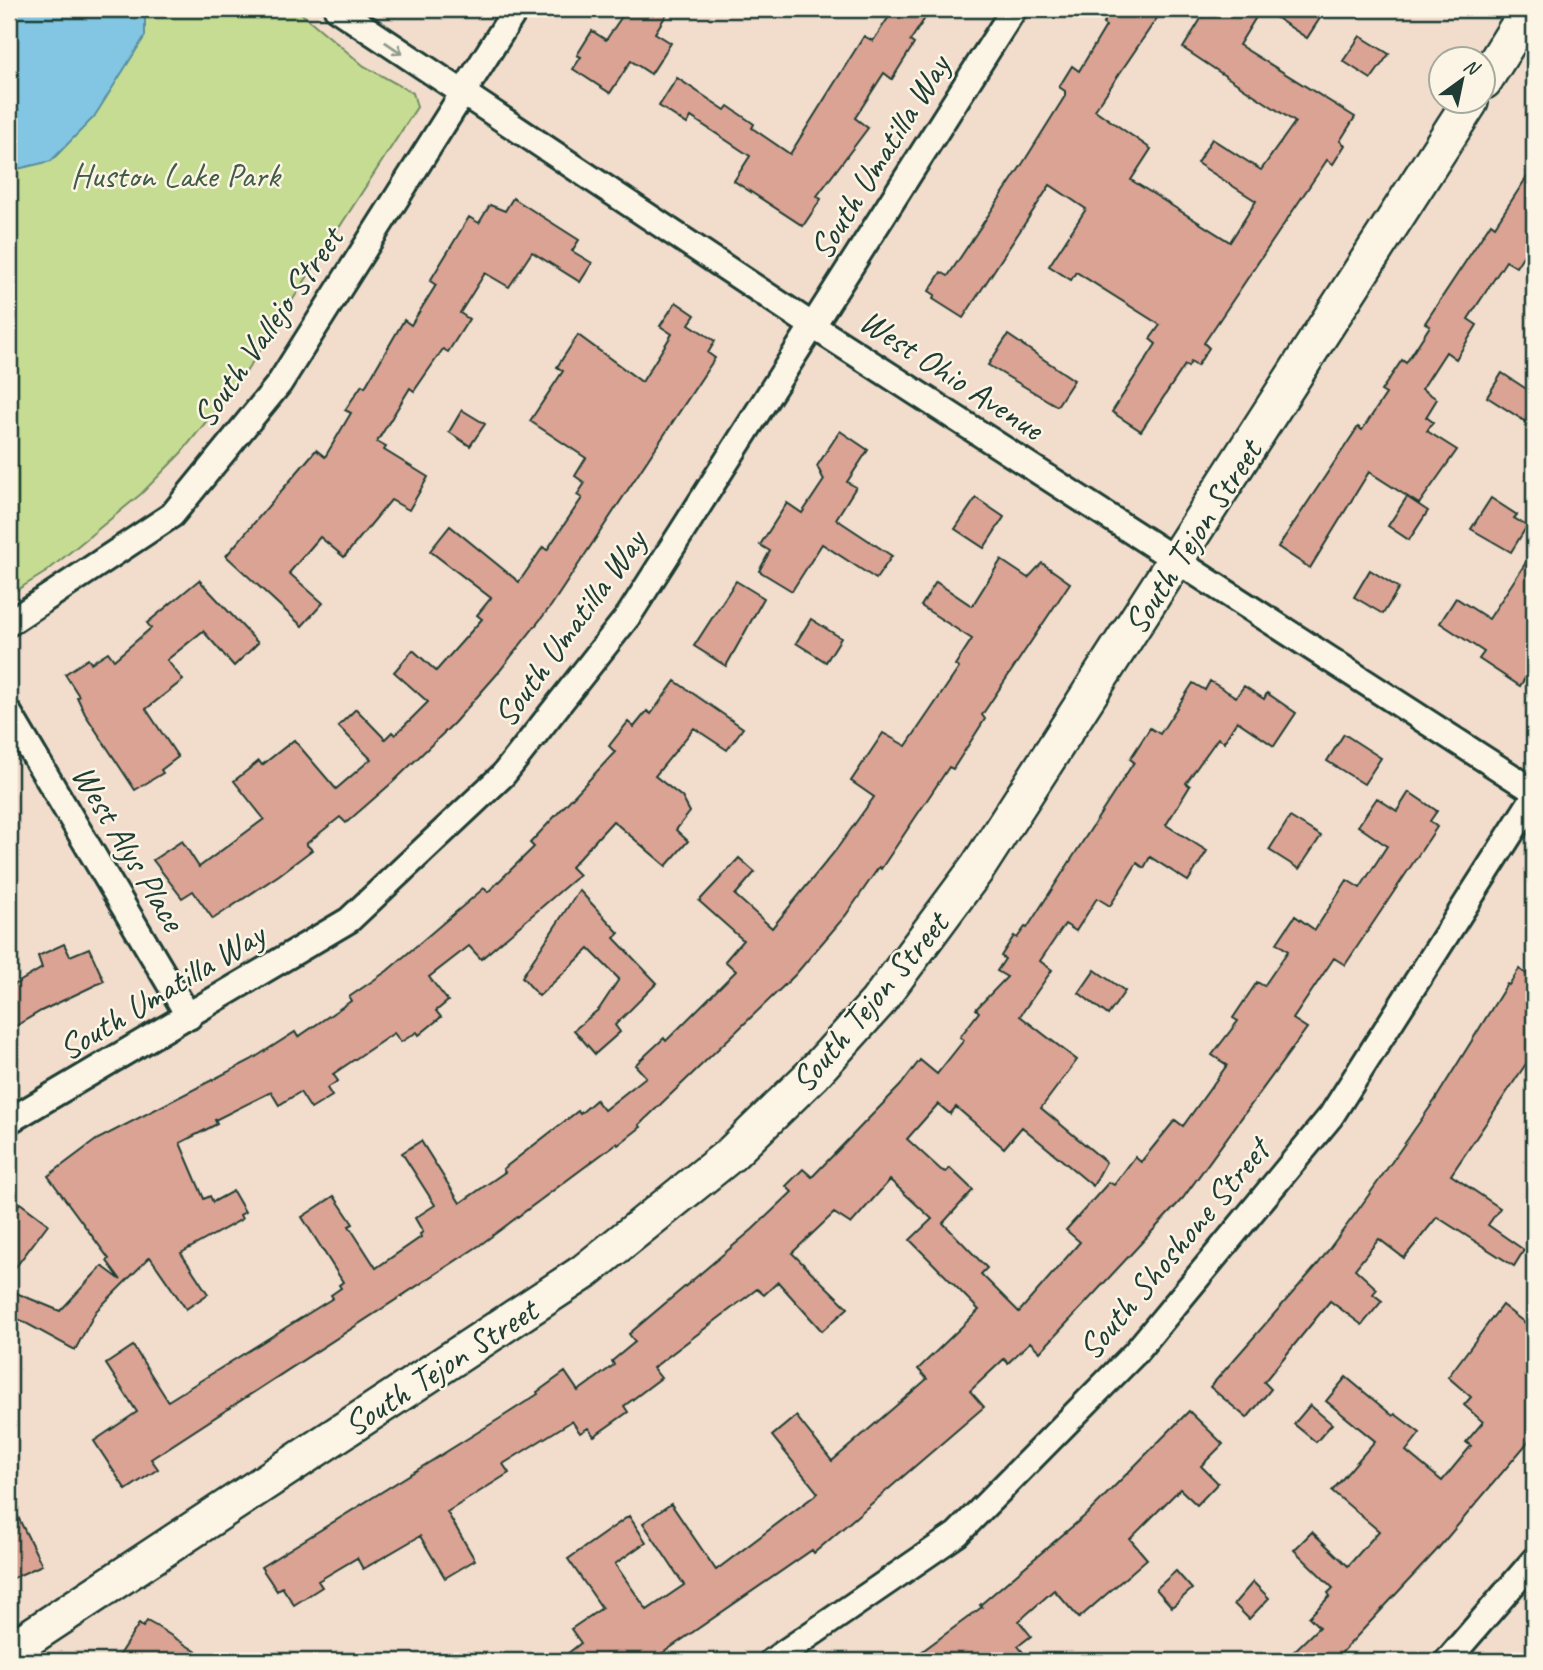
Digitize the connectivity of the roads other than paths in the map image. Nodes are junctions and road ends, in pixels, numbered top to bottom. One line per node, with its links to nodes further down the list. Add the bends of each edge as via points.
1 (337, 9): 6 (street, West Ohio Avenue, one-way to 6)
2 (516, 9): 6 (street, South Vallejo Street)
3 (1014, 9): 8 (street, South Umatilla Way)
4 (1529, 9): 5 (street)
5 (1498, 58)
6 (462, 94): 8 (street, West Ohio Avenue); 10 (street, South Vallejo Street, via 279,384 172,515)
7 (1461, 116): 9 (street, South Tejon Street)
8 (813, 326): 9 (street, West Ohio Avenue); 14 (street, South Umatilla Way, via 629,615 503,775 349,920)
9 (1178, 559): 12 (street, West Ohio Avenue); 17 (street, South Tejon Street, via 971,876 877,1003 775,1114 584,1272)
10 (9, 624)
11 (9, 713): 14 (street, West Alys Place)
12 (1534, 790)
13 (1534, 797): 18 (street, South Shoshone Street, via 1331,1116 1135,1353 957,1534)
14 (189, 1017): 15 (street, South Umatilla Way)
15 (9, 1121)
16 (1534, 1560): 19 (street)
17 (9, 1651)
18 (772, 1661)
19 (1447, 1661)

